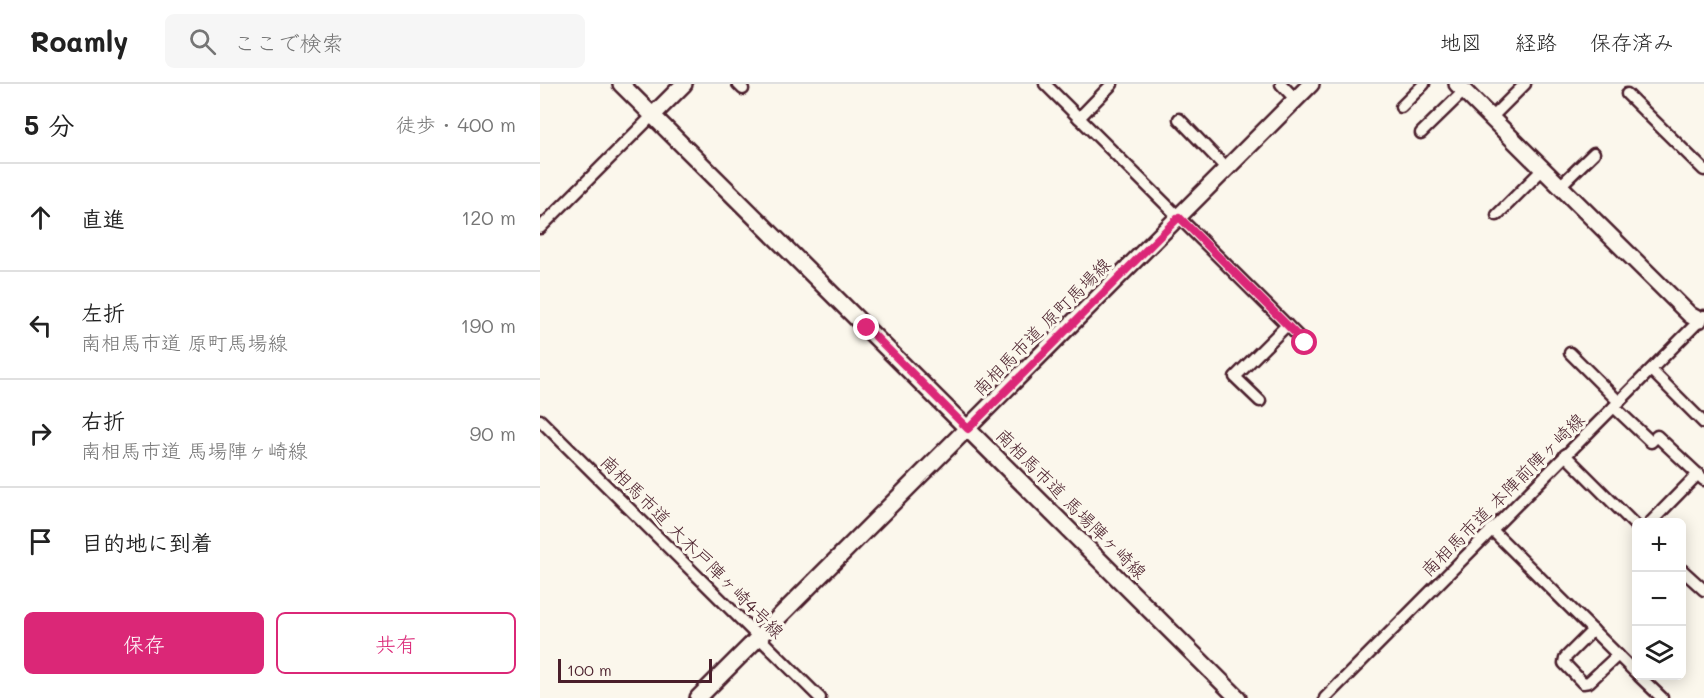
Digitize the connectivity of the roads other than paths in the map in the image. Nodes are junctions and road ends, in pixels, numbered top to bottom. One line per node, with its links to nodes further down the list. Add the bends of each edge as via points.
1 (621, 84): 13 (street, 南相馬市道 馬場陣ヶ崎線)
2 (684, 84): 13 (street)
3 (1045, 84): 14 (street)
4 (1112, 84): 14 (street)
5 (1281, 84): 11 (street)
6 (1311, 84): 11 (street, 南相馬市道 原町馬場線)
7 (1424, 84): 12 (street)
8 (1525, 84): 15 (street)
9 (1460, 87): 15 (street); 17 (street)
10 (1627, 94): 21 (street)
11 (1296, 100): 19 (street, 南相馬市道 原町馬場線)
12 (1401, 107)
13 (653, 115): 25 (street); 35 (street, 南相馬市道 馬場陣ヶ崎線)
14 (1079, 118): 24 (street)
15 (1491, 118): 20 (street)
16 (1179, 119): 19 (street)
17 (1421, 133)
18 (1594, 153): 22 (street)
19 (1227, 169): 24 (street, 南相馬市道 原町馬場線)
20 (1543, 169): 22 (street); 23 (street)
21 (1704, 170)
22 (1560, 186): 26 (street, via 1690,315)
23 (1497, 214)
24 (1179, 217): 27 (street); 35 (street, 南相馬市道 原町馬場線)
25 (540, 228)
26 (1702, 319): 30 (street, 南相馬市道 本陣前陣ヶ崎線)
27 (1287, 325): 28 (street); 31 (street, via 1235,377)
28 (1305, 343)
29 (1570, 353): 32 (street)
30 (1651, 370): 32 (street, 南相馬市道 本陣前陣ヶ崎線); 34 (street)
31 (1260, 401)
32 (1616, 404): 36 (street, 南相馬市道 本陣前陣ヶ崎線); 37 (street, via 1651,442 1657,436)
33 (540, 420): 44 (street, 南相馬市道 大木戸陣ヶ崎4号線)
34 (1704, 423)
35 (968, 429): 44 (street, 南相馬市道 原町馬場線); 50 (street, 南相馬市道 馬場陣ヶ崎線)
36 (1565, 455): 39 (street); 40 (street, 南相馬市道 本陣前陣ヶ崎線)
37 (1701, 477): 38 (street)
38 (1655, 518)
39 (1632, 522)
40 (1491, 529): 43 (street); 51 (street, 南相馬市道 本陣前陣ヶ崎線)
41 (1684, 572): 42 (street)
42 (1704, 590)
43 (1593, 630): 45 (street); 45 (street, via 1565,658 1564,663 1582,683 1589,682)
44 (759, 637): 48 (street, 南相馬市道 原町馬場線); 49 (street, 南相馬市道 大木戸陣ヶ崎4号線)
45 (1618, 655): 46 (street)
46 (1632, 668)
47 (1644, 680): 52 (street)
48 (698, 698)
49 (820, 698)
50 (1238, 698)
51 (1325, 698)
52 (1662, 698)

